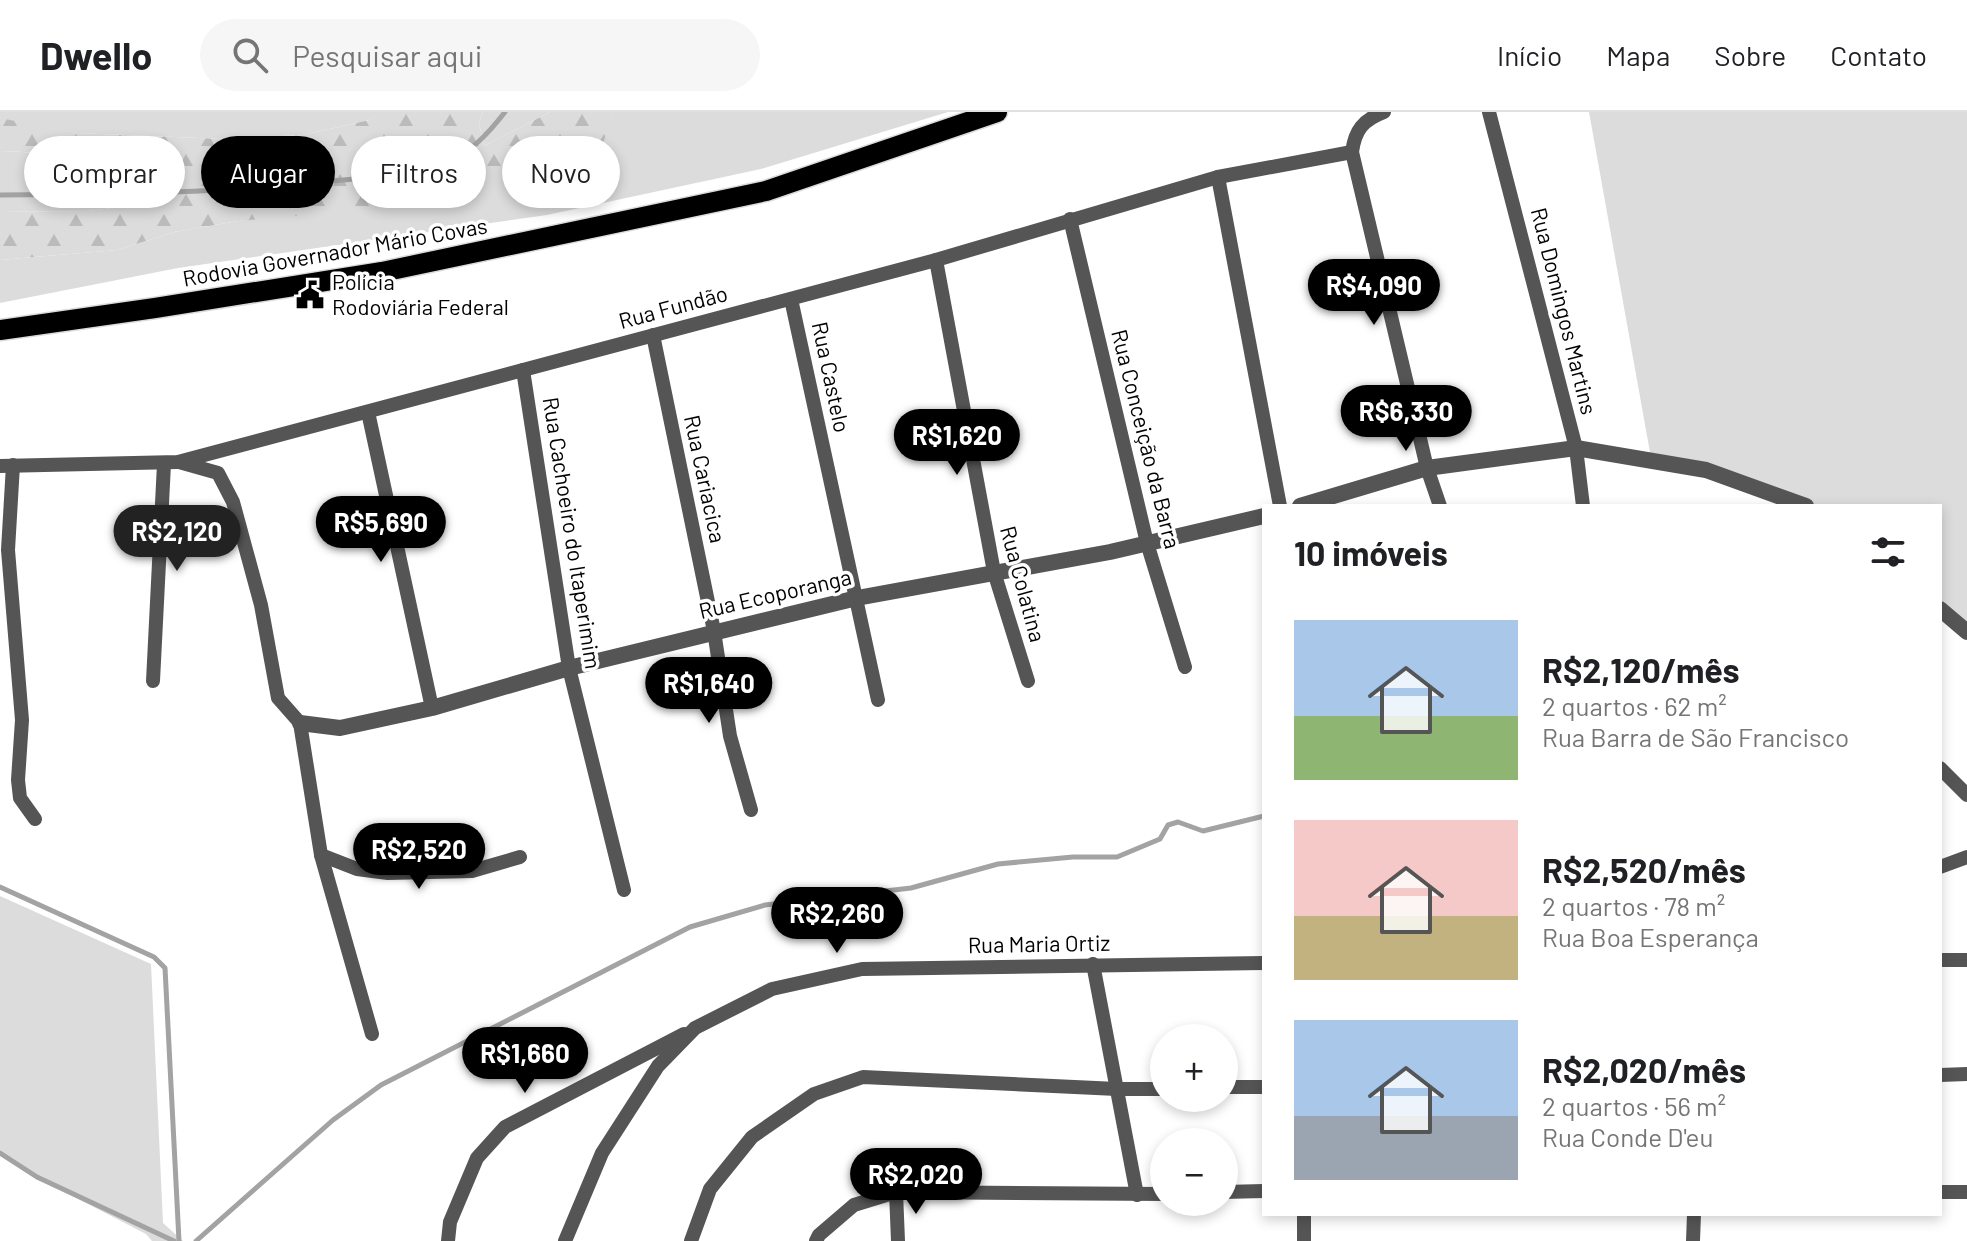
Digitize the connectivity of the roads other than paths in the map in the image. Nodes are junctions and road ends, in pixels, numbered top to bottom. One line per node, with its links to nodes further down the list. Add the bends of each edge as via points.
1 (997, 112): 9 (main road, Rodovia Governador Mário Covas, via 766,191 382,272)
2 (1384, 112): 4 (street, via 1369,118 1356,133)
3 (1489, 112): 13 (street, Rua Domingos Martins)
4 (1353, 147): 5 (street, Rua Fundão); 16 (street)
5 (1218, 177): 6 (street, Rua Fundão); 17 (street)
6 (1070, 219): 7 (street, Rua Fundão); 23 (street, Rua Conceição da Barra)
7 (936, 260): 8 (street, Rua Fundão); 24 (street, Rua Colatina)
8 (791, 299): 10 (street, Rua Fundão); 25 (street, Rua Castelo)
9 (0, 329)
10 (653, 335): 11 (street, Rua Fundão); 27 (street, Rua Cariacica)
11 (523, 370): 12 (street, Rua Fundão); 30 (street, Rua Cachoeiro do Itaperimim)
12 (368, 412): 14 (street, Rua Fundão); 34 (street)
13 (1576, 448): 16 (street); 20 (street, Rua Domingos Martins); 21 (street, via 1706,470)
14 (171, 463): 15 (street, Rua Fundão); 31 (street); 35 (street, via 218,473 233,502 261,605 278,698)
15 (7, 465): 39 (street, via 22,720 18,780 20,798)
16 (1427, 468): 18 (street); 19 (street)
17 (1280, 504)
18 (1307, 504)
19 (1439, 504)
20 (1583, 504)
21 (1800, 504)
22 (1262, 516): 23 (street, Rua Ecoporanga)
23 (1147, 543): 24 (street, Rua Ecoporanga); 29 (street, Rua Conceição da Barra)
24 (994, 572): 25 (street, Rua Ecoporanga); 32 (street, Rua Colatina)
25 (857, 598): 27 (street, Rua Ecoporanga); 33 (street, Rua Castelo)
26 (1942, 611): 28 (street)
27 (714, 631): 30 (street, Rua Ecoporanga); 38 (street, Rua Cariacica, via 730,736)
28 (1967, 632)
29 (1185, 667)
30 (569, 668): 34 (street, Rua Ecoporanga); 44 (street, Rua Cachoeiro do Itaperimim)
31 (153, 681)
32 (1028, 681)
33 (878, 700)
34 (432, 708): 35 (street, Rua Ecoporanga, via 340,728)
35 (300, 723): 40 (street)
36 (1942, 770): 37 (street)
37 (1967, 795)
38 (751, 810)
39 (35, 819)
40 (321, 855): 41 (street, via 357,869 388,873 472,871); 50 (street)
41 (520, 857)
42 (1967, 857): 43 (street)
43 (1942, 866)
44 (624, 890)
45 (1942, 960): 46 (street)
46 (1967, 960)
47 (1262, 963): 48 (street, Rua Maria Ortiz)
48 (1093, 964): 49 (street, Rua Maria Ortiz, via 862,969 772,989); 55 (street)
49 (695, 1028): 66 (street, via 505,1127 477,1158 450,1222); 67 (street, Rua Maria Ortiz, via 658,1066 602,1153)
50 (372, 1034)
51 (1967, 1074): 52 (street)
52 (1942, 1075)
53 (1238, 1087): 54 (street)
54 (1262, 1087)
55 (1117, 1089): 56 (street); 62 (street); 68 (street, via 863,1077 814,1094 752,1137 710,1189)
56 (1150, 1089)
57 (1262, 1191): 59 (street)
58 (896, 1192): 62 (street); 69 (street, via 854,1205); 70 (street)
59 (1238, 1192)
60 (1942, 1192): 61 (street)
61 (1967, 1192)
62 (1137, 1195): 63 (street)
63 (1150, 1195)
64 (1304, 1216): 71 (street)
65 (1694, 1216): 72 (street)
66 (448, 1241)
67 (565, 1241)
68 (691, 1241)
69 (816, 1241)
70 (898, 1241)
71 (1304, 1241)
72 (1693, 1241)

